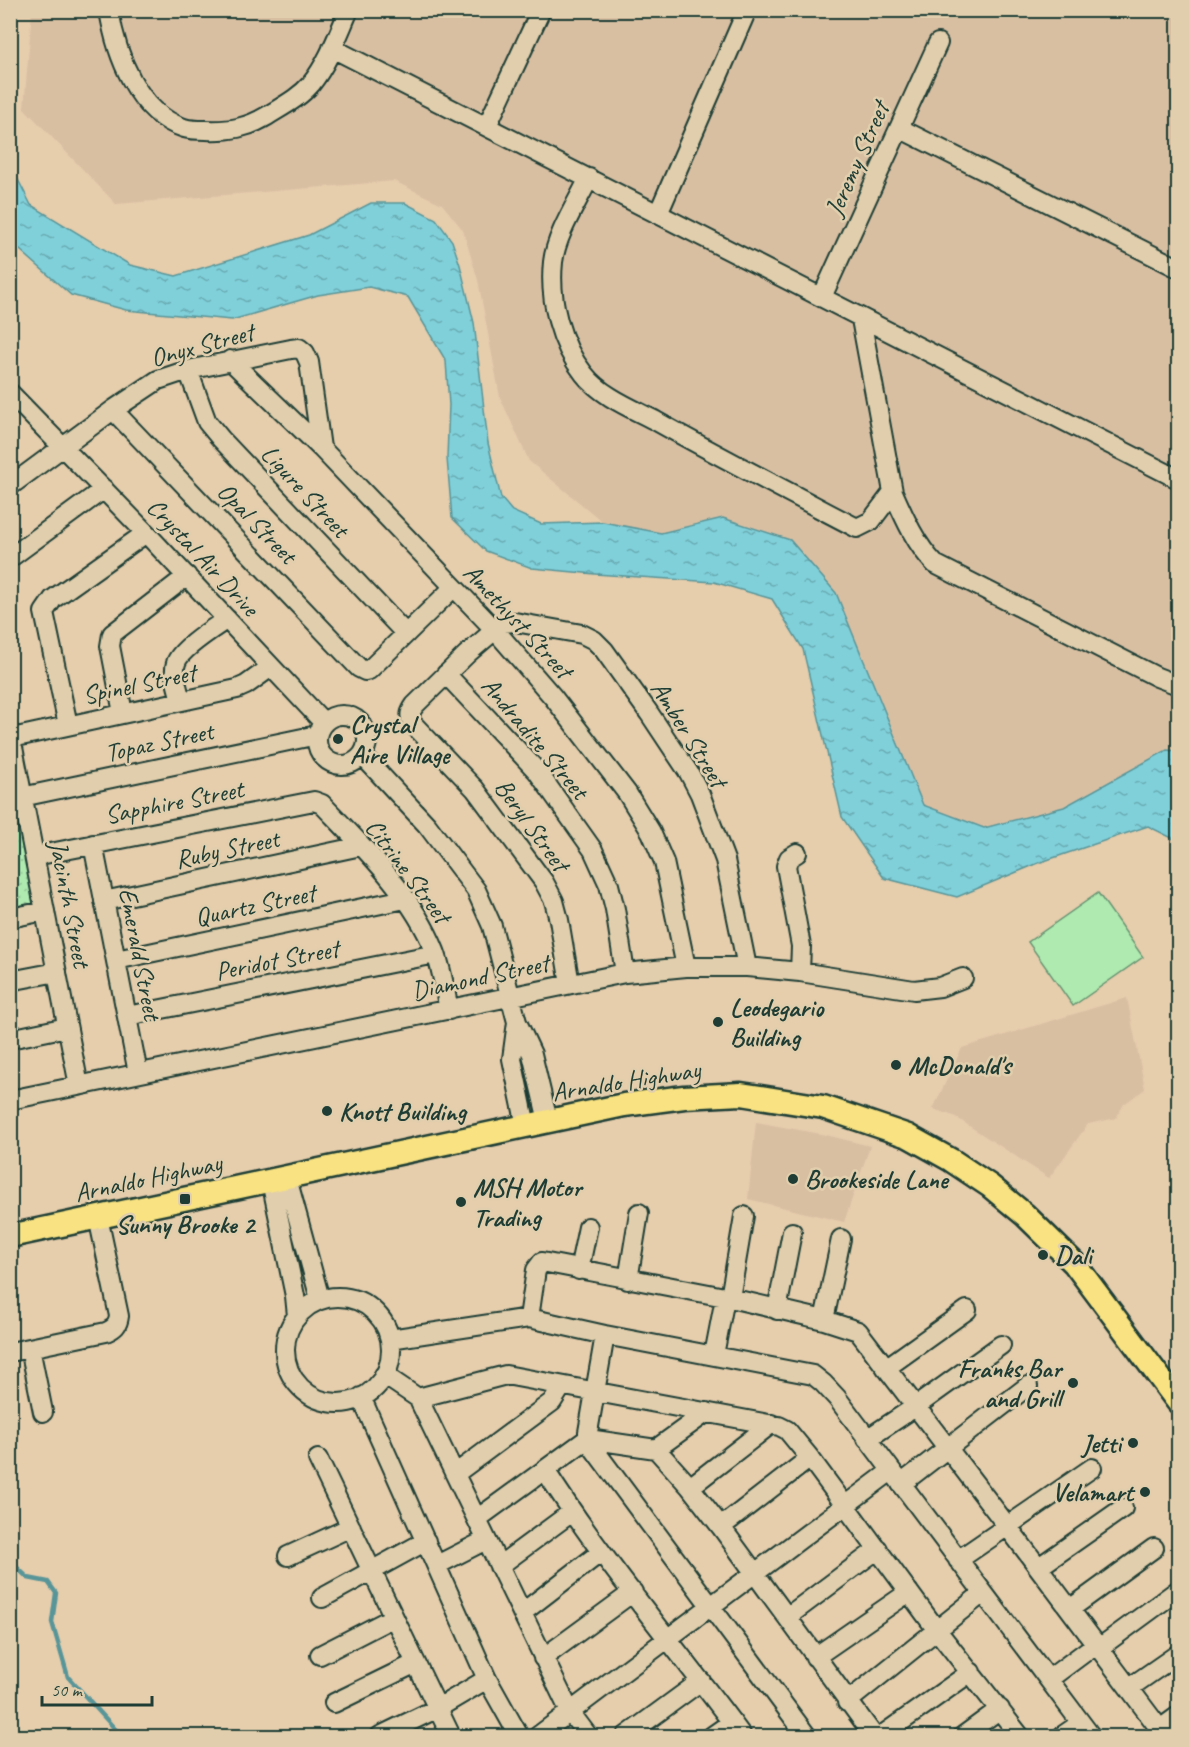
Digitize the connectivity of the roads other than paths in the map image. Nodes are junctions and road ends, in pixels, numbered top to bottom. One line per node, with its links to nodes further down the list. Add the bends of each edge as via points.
1 (109, 10): 6 (street, via 120,59 142,96 166,120 185,129 248,127 297,98 312,83)
2 (349, 10): 6 (street)
3 (540, 10): 7 (street)
4 (747, 10): 10 (street)
5 (938, 43): 8 (street, Jeremy Street)
6 (332, 48): 7 (street)
7 (487, 126): 9 (street)
8 (899, 128): 11 (street); 12 (street, Jeremy Street)
9 (589, 178): 10 (street); 23 (street, via 558,241 553,276 563,336 589,380 658,423 857,528 871,521)
10 (658, 214): 12 (street)
11 (1179, 268)
12 (822, 297): 13 (street)
13 (861, 319): 20 (street); 23 (street)
14 (230, 360): 15 (street, Onyx Street); 19 (street, Amethyst Street); 19 (street, Onyx Street, via 299,348 305,353)
15 (188, 370): 17 (street, Onyx Street, via 159,380); 30 (street, Ligure Street, via 207,422 220,439)
16 (10, 393): 18 (street, Crystal Air Drive)
17 (113, 410): 18 (street, Onyx Street); 30 (street, Opal Street, via 365,671)
18 (63, 448): 21 (street, Onyx Street); 22 (street, Crystal Air Drive)
19 (321, 448): 27 (street, Amethyst Street)
20 (1179, 479)
21 (10, 486)
22 (104, 489): 24 (street, Crystal Air Drive); 25 (street)
23 (893, 492): 33 (street, via 921,546 935,564)
24 (146, 533): 26 (street, Crystal Air Drive); 36 (street, via 53,599 44,612)
25 (10, 558)
26 (187, 576): 28 (street, Crystal Air Drive); 35 (street, via 112,634 110,646)
27 (453, 588): 29 (street, Amethyst Street); 30 (street)
28 (226, 619): 31 (street, Crystal Air Drive); 34 (street, via 180,654 175,664)
29 (494, 629): 32 (street); 52 (street, Amethyst Street, via 568,714 651,832 664,862); 53 (street, Amber Street, via 509,621 582,634 604,650 700,794 725,860)
30 (406, 634)
31 (271, 666): 34 (street, Spinel Street, via 237,689); 37 (street, Crystal Air Drive)
32 (446, 674): 56 (street, Andradite Street, via 537,771 593,850 611,893); 59 (street, Beryl Street, via 410,711 412,723 475,789 544,882 559,920)
33 (1179, 685)
34 (181, 701): 35 (street, Spinel Street)
35 (123, 713): 36 (street, Spinel Street)
36 (68, 725): 38 (street, Spinel Street)
37 (320, 729): 39 (street, via 319,752 331,764 349,765); 39 (street, via 339,715 355,718 365,731); 40 (street, Topaz Street)
38 (11, 735): 40 (street, Jacinth Street)
39 (362, 755): 60 (street, via 427,825 476,890 492,926)
40 (17, 798): 45 (street, Jacinth Street)
41 (322, 804): 42 (street, Sapphire Street, via 304,801); 43 (street, Citrine Street)
42 (93, 844): 45 (street, Sapphire Street); 47 (street, Emerald Street)
43 (361, 846): 46 (street, Citrine Street); 47 (street, Ruby Street)
44 (797, 853): 55 (street, via 786,866 801,946)
45 (35, 856): 48 (street, Jacinth Street)
46 (405, 899): 50 (street, Citrine Street); 51 (street, Quartz Street)
47 (104, 901): 51 (street, Emerald Street)
48 (45, 911): 49 (street); 54 (street, Jacinth Street)
49 (10, 918)
50 (436, 954): 61 (street, Citrine Street); 62 (street, Peridot Street)
51 (116, 960): 62 (street, Emerald Street)
52 (686, 967): 53 (street, Diamond Street); 56 (street, Diamond Street)
53 (747, 967): 55 (street, Diamond Street)
54 (57, 972): 58 (street); 63 (street, Jacinth Street)
55 (800, 972): 57 (street, Diamond Street, via 914,990 940,987)
56 (625, 973): 59 (street, Diamond Street)
57 (963, 978)
58 (10, 981)
59 (570, 984): 60 (street, Diamond Street)
60 (511, 997): 61 (street, Diamond Street); 68 (street, via 517,1022 512,1059)
61 (449, 1010): 65 (street, Diamond Street)
62 (127, 1016): 65 (street, Emerald Street)
63 (67, 1027): 64 (street); 66 (street, Jacinth Street)
64 (10, 1039)
65 (138, 1073): 66 (street, Diamond Street)
66 (79, 1086): 67 (street, Diamond Street)
67 (10, 1100)
68 (537, 1124): 69 (main road, Arnaldo Highway); 99 (main road, Arnaldo Highway, via 624,1105 741,1094 823,1107 905,1134 990,1186 1070,1258)
69 (279, 1180): 72 (main road, Arnaldo Highway); 80 (street); 83 (street)
70 (639, 1213): 78 (street)
71 (744, 1216): 79 (street)
72 (98, 1217): 75 (main road, Arnaldo Highway); 89 (street, via 118,1324 106,1332)
73 (588, 1227): 77 (street)
74 (792, 1232): 81 (street)
75 (10, 1236)
76 (841, 1239): 85 (street)
77 (579, 1270): 78 (street); 84 (street, via 542,1262 536,1270)
78 (628, 1280): 79 (street)
79 (728, 1298): 81 (street); 91 (street)
80 (320, 1299): 83 (street); 87 (street, via 341,1297 358,1301 384,1323)
81 (777, 1310): 85 (street)
82 (968, 1310): 92 (street)
83 (297, 1316): 97 (street, via 285,1345 286,1361 296,1383 315,1398 330,1403)
84 (529, 1318): 86 (street); 87 (street)
85 (824, 1320): 92 (street, via 858,1331)
86 (605, 1335): 91 (street); 96 (street)
87 (390, 1339): 93 (street, via 390,1358)
88 (1001, 1345): 100 (street)
89 (30, 1348): 90 (street); 101 (street)
90 (10, 1352)
91 (714, 1355): 104 (street, via 813,1375 837,1398)
92 (886, 1368): 100 (street)
93 (384, 1375): 97 (street); 98 (street)
94 (562, 1386): 96 (street); 98 (street, via 506,1375); 112 (street, via 552,1402)
95 (1028, 1386): 107 (street)
96 (594, 1392): 102 (street); 105 (street)
97 (362, 1397): 123 (street)
98 (418, 1398): 112 (street)
99 (1179, 1402)
100 (915, 1407): 104 (street); 107 (street)
101 (43, 1412)
102 (707, 1412): 103 (street); 106 (street)
103 (771, 1424): 108 (street, via 787,1430); 114 (street)
104 (867, 1439): 113 (street)
105 (588, 1441): 106 (street); 111 (street); 139 (street)
106 (656, 1449): 114 (street)
107 (948, 1449): 113 (street); 121 (street)
108 (810, 1458): 115 (street); 120 (street)
109 (318, 1459): 119 (street)
110 (1092, 1468): 121 (street)
111 (545, 1470): 117 (street); 118 (street)
112 (455, 1473): 118 (street)
113 (896, 1477): 115 (street); 128 (street)
114 (690, 1486): 120 (street)
115 (845, 1505): 125 (street); 133 (street)
116 (1123, 1508): 131 (street)
117 (572, 1512): 126 (street); 130 (street)
118 (477, 1519): 122 (street)
119 (351, 1527): 127 (street); 132 (street)
120 (721, 1527): 133 (street)
121 (1008, 1527): 128 (street); 131 (street)
122 (486, 1540): 129 (street); 130 (street)
123 (426, 1541): 129 (street); 132 (street)
124 (1154, 1548): 140 (street)
125 (878, 1549): 136 (street); 143 (street)
126 (601, 1552): 135 (street); 141 (street)
127 (288, 1556)
128 (958, 1560): 137 (street)
129 (437, 1565): 153 (street)
130 (499, 1566): 141 (street)
131 (1039, 1567): 140 (street)
132 (372, 1572): 138 (street); 142 (street)
133 (755, 1573): 139 (street); 143 (street)
134 (1179, 1590): 146 (street)
135 (633, 1592): 145 (street); 150 (street)
136 (909, 1592): 144 (street); 149 (street)
137 (983, 1593): 144 (street); 154 (street)
138 (322, 1598)
139 (711, 1605): 145 (street); 166 (street)
140 (1070, 1609): 146 (street)
141 (522, 1613): 150 (street)
142 (394, 1617): 148 (street); 151 (street)
143 (787, 1617): 149 (street)
144 (936, 1629): 152 (street); 157 (street)
145 (668, 1639): 155 (street); 161 (street)
146 (1098, 1646): 154 (street); 156 (street)
147 (1179, 1653): 156 (street)
148 (320, 1655)
149 (814, 1657): 157 (street)
150 (543, 1658): 161 (street)
151 (416, 1663): 158 (street); 159 (street)
152 (971, 1672): 160 (street); 175 (street)
153 (487, 1678): 159 (street); 169 (street)
154 (1049, 1679): 164 (street)
155 (701, 1681): 163 (street); 172 (street)
156 (1129, 1688): 165 (street)
157 (847, 1702): 174 (street)
158 (334, 1703)
159 (438, 1708): 167 (street); 168 (street)
160 (1000, 1709): 176 (street); 177 (street)
161 (570, 1712): 170 (street); 171 (street)
162 (1179, 1716): 165 (street)
163 (737, 1729): 173 (street)
164 (1086, 1730): 178 (street)
165 (1163, 1733)
166 (802, 1735)
167 (380, 1737)
168 (452, 1737)
169 (519, 1737)
170 (538, 1737)
171 (588, 1737)
172 (626, 1737)
173 (712, 1737)
174 (873, 1737)
175 (881, 1737)
176 (963, 1737)
177 (1020, 1737)
178 (1062, 1737)

